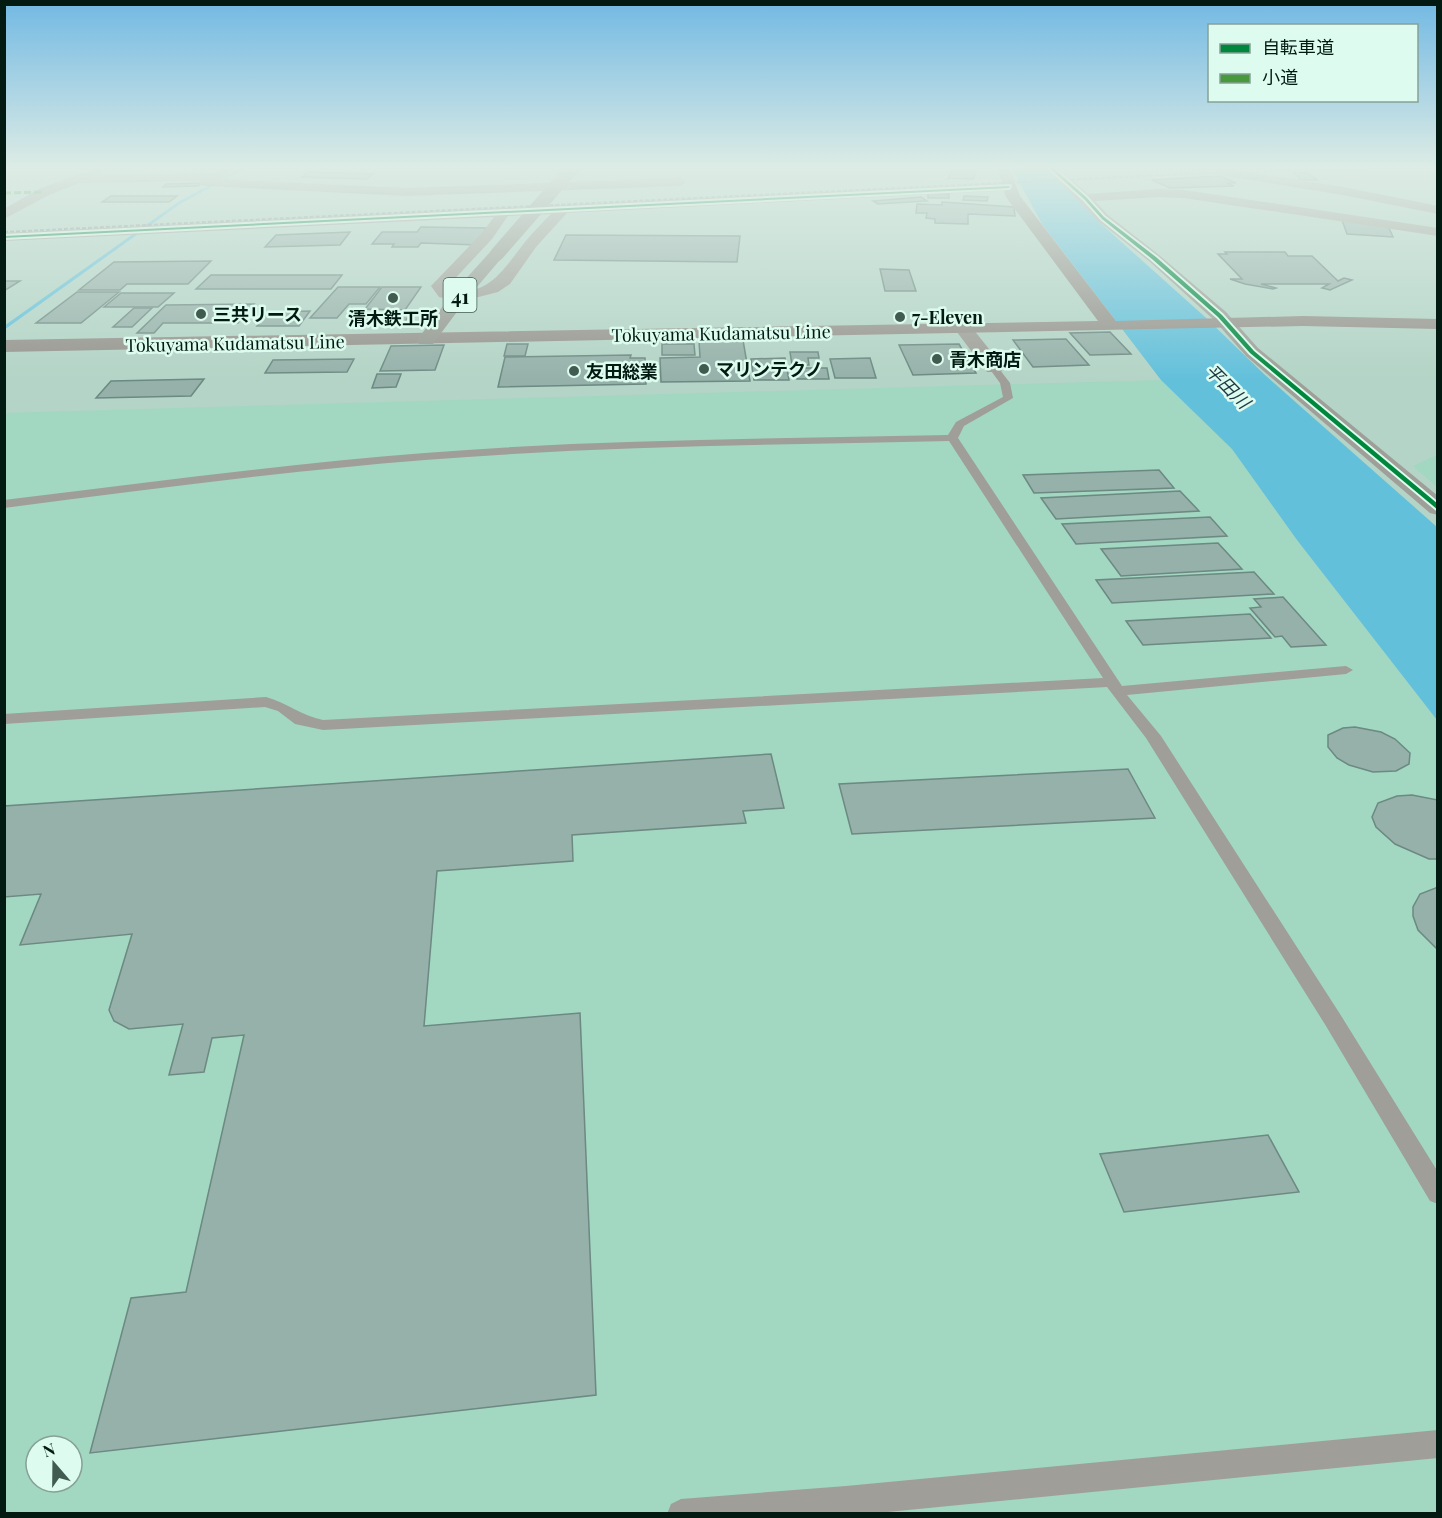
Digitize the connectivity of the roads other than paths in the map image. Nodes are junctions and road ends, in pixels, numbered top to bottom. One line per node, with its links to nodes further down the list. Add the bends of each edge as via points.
1 (485, 238): 6 (street, via 439,286 445,294)
2 (511, 238): 6 (main road, 41, bridge)
3 (537, 238): 6 (street, via 504,281 492,289)
4 (1045, 238): 9 (main road)
5 (1128, 238): 7 (street, via 1220,316)
6 (459, 297): 11 (main road, 41)
7 (1222, 323): 8 (main road, Tokuyama Kudamatsu Line); 9 (main road, Tokuyama Kudamatsu Line); 16 (street)
8 (1437, 324)
9 (1115, 326): 10 (main road, Tokuyama Kudamatsu Line)
10 (963, 328): 11 (main road, Tokuyama Kudamatsu Line); 13 (street)
11 (426, 340): 12 (main road, Tokuyama Kudamatsu Line)
12 (4, 346)
13 (994, 368): 14 (lane, via 1005,383 1008,398 960,424)
14 (952, 438): 15 (lane, via 428,456); 18 (lane)
15 (4, 504)
16 (1437, 508)
17 (1346, 670): 18 (lane)
18 (1114, 687): 19 (lane, via 323,725 301,721 284,708 266,702); 20 (lane, via 1153,736 1333,1020)
19 (4, 718)
20 (1437, 1194)
21 (1437, 1444): 22 (lane)
22 (681, 1514)

